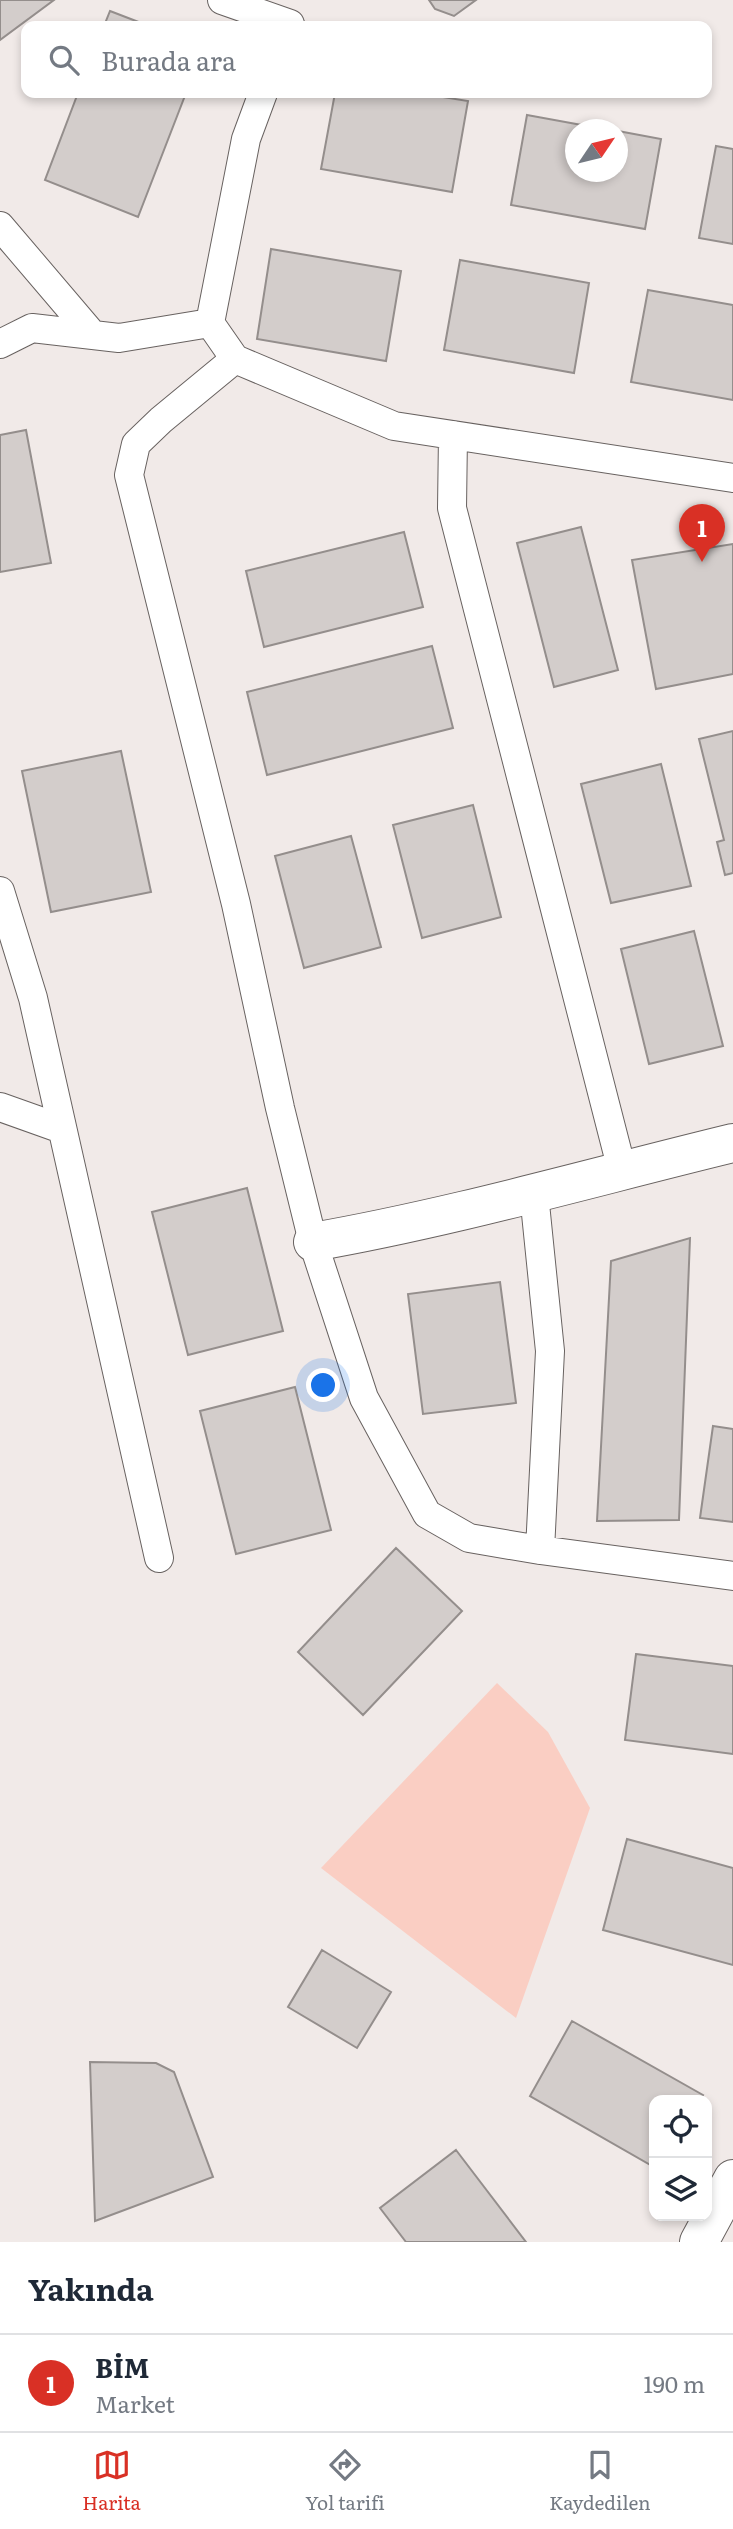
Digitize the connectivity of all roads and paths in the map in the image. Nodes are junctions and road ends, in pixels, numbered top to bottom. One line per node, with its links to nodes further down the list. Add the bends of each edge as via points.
1 (222, 0): 2 (street)
2 (292, 17)
3 (261, 98): 5 (street, via 246,139)
4 (0, 226): 6 (street)
5 (210, 323): 6 (street, via 119,338); 8 (street)
6 (92, 334): 7 (street, via 32,328)
7 (0, 344)
8 (234, 359): 9 (street, via 394,426); 17 (street, via 136,444 129,475 236,904)
9 (453, 435): 10 (street); 15 (street, via 452,508)
10 (733, 478)
11 (0, 891): 13 (street, via 33,998)
12 (0, 1107): 13 (street)
13 (62, 1129): 19 (street)
14 (733, 1143): 15 (street)
15 (622, 1170): 16 (street)
16 (534, 1194): 17 (street); 18 (street, via 550,1351)
17 (313, 1242): 18 (street, via 364,1398 427,1514 469,1538)
18 (540, 1550): 20 (street)
19 (159, 1558)
20 (733, 1576)
21 (733, 2179): 22 (street)
22 (699, 2242)

